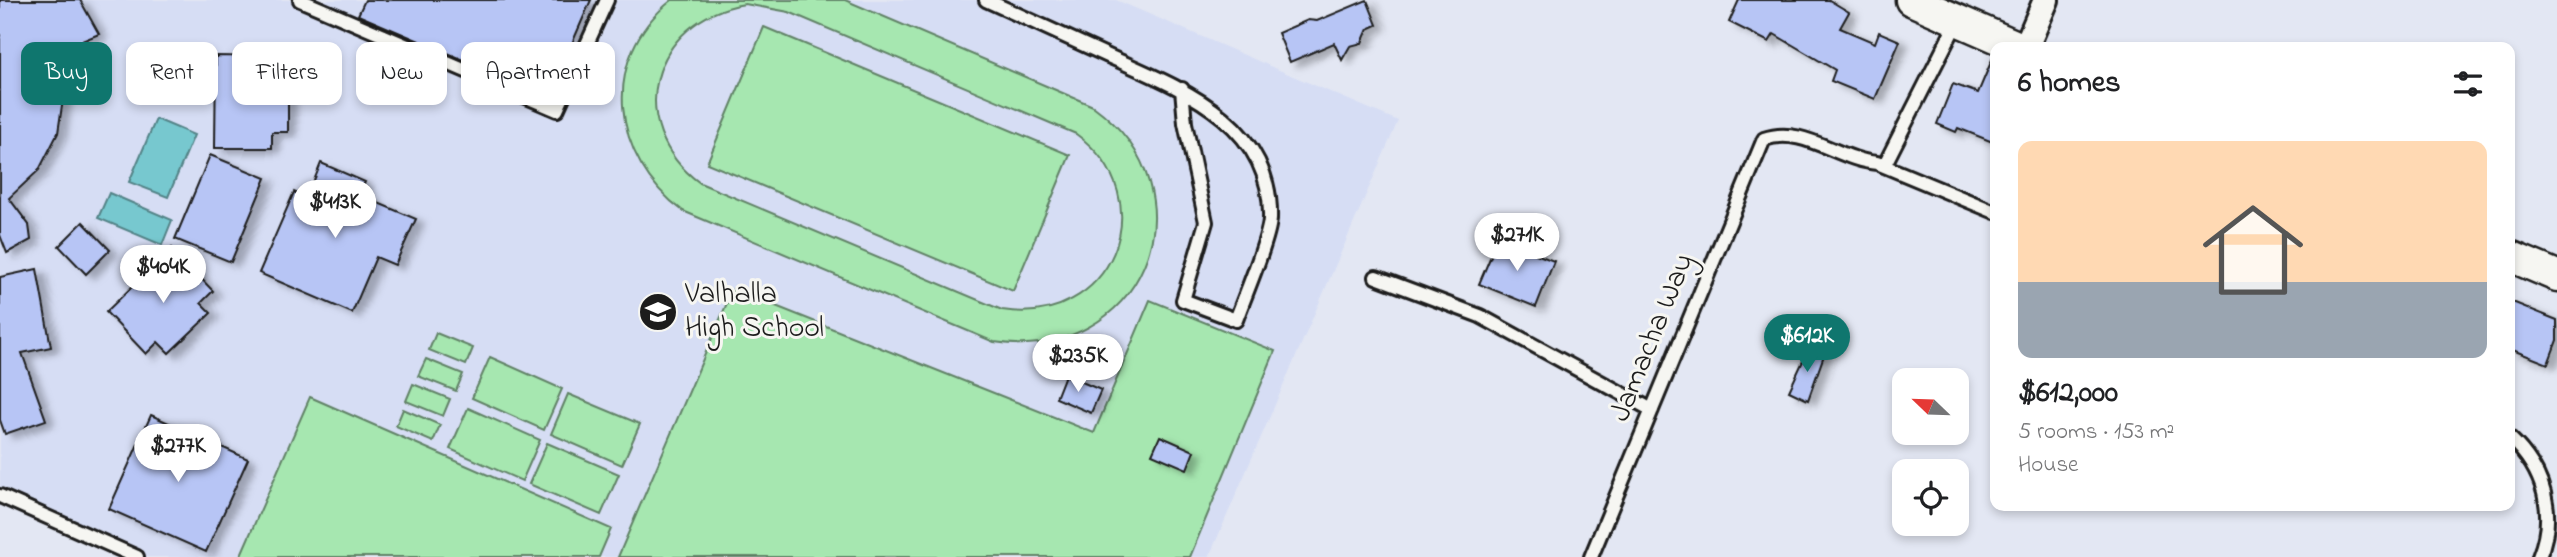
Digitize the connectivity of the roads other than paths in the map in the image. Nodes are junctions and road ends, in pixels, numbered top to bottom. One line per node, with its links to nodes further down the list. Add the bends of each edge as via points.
1 (300, 0): 2 (lane, via 557,110)
2 (607, 0)
3 (986, 0): 9 (lane)
4 (1911, 0): 6 (street)
5 (2046, 0): 8 (street)
6 (1958, 20): 7 (street); 10 (lane)
7 (2008, 42)
8 (2028, 42)
9 (1182, 89): 9 (lane, via 1240,133 1263,167 1270,221 1236,320 1184,300 1206,222)
10 (1884, 166): 11 (lane); 15 (lane, Jamacha Way, via 1802,138 1778,134 1764,139)
11 (1990, 210)
12 (2515, 258): 13 (street)
13 (2557, 276)
14 (1376, 277): 15 (lane, via 1480,316)
15 (1651, 410): 19 (lane, Jamacha Way)
16 (2515, 444): 20 (lane, via 2531,463 2548,504 2549,527)
17 (0, 496): 18 (lane)
18 (138, 557)
19 (1591, 557)
20 (2539, 557)

